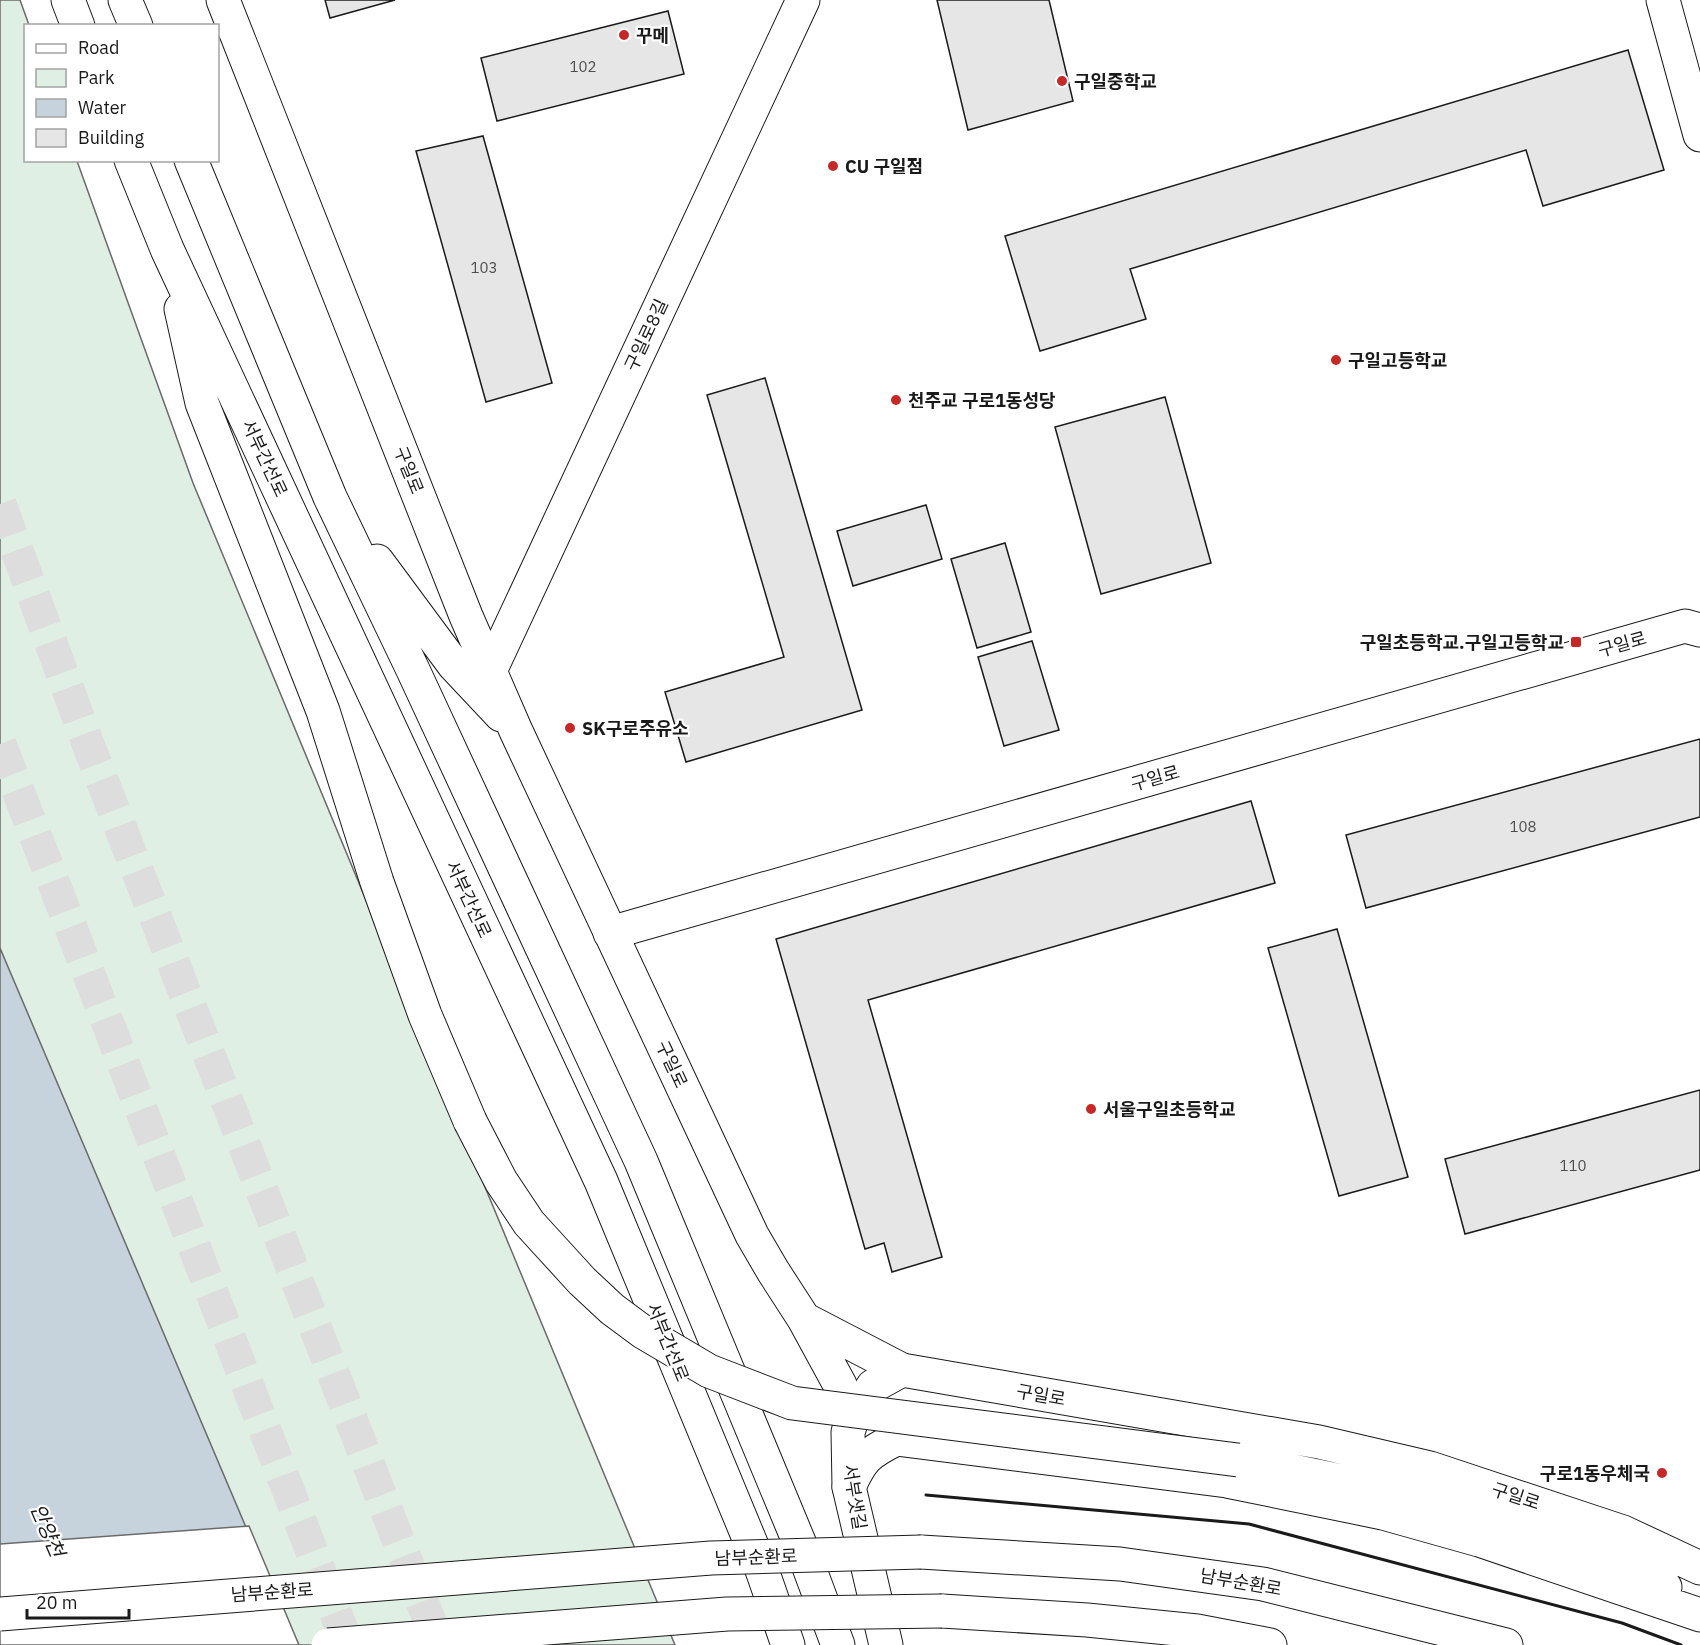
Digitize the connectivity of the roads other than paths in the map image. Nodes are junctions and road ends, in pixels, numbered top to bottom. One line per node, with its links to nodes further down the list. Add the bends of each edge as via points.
1 (68, 0): 6 (main road)
2 (125, 0): 7 (main road)
3 (223, 0): 14 (main road, 구일로)
4 (803, 0): 14 (main road, 구일로8길)
5 (1663, 0): 8 (main road)
6 (77, 24)
7 (135, 24)
8 (1700, 135)
9 (132, 162): 11 (main road, 서부간선로)
10 (192, 162): 12 (main road)
11 (167, 249): 22 (main road, bridge, via 202,403 322,711 425,1015 470,1121 501,1181 530,1222 612,1309 709,1371 792,1403 1238,1460 1406,1494 1507,1520 1606,1556); 26 (main road, 서부간선로, via 601,1182 757,1559)
12 (330, 497): 15 (main road, via 454,665); 27 (main road, via 641,1161)
13 (1700, 630): 16 (main road, 구일로, via 1684,626)
14 (490, 671): 15 (main road, 구일로)
15 (516, 731): 16 (main road, 구일로)
16 (610, 933): 17 (main road, 구일로, via 752,1235)
17 (804, 1319): 18 (main road, 구일로); 19 (main road)
18 (902, 1370): 19 (main road, 서부샛길, via 873,1386); 21 (main road, 구일로, via 1319,1442 1430,1468 1623,1532)
19 (853, 1417): 20 (main road, 서부샛길, via 848,1432)
20 (849, 1487): 24 (main road, via 866,1458 896,1439 1227,1481 1383,1513 1458,1534); 28 (main road, 서부샛길)
21 (1700, 1568)
22 (1700, 1605)
23 (0, 1614): 30 (main road, 남부순환로, bridge, via 711,1558 921,1552 1120,1564 1263,1584)
24 (1700, 1615)
25 (328, 1645): 29 (main road, bridge, via 727,1614 942,1611 1186,1630)
26 (788, 1645)
27 (838, 1645)
28 (886, 1645)
29 (1270, 1645)
30 (1506, 1645)

